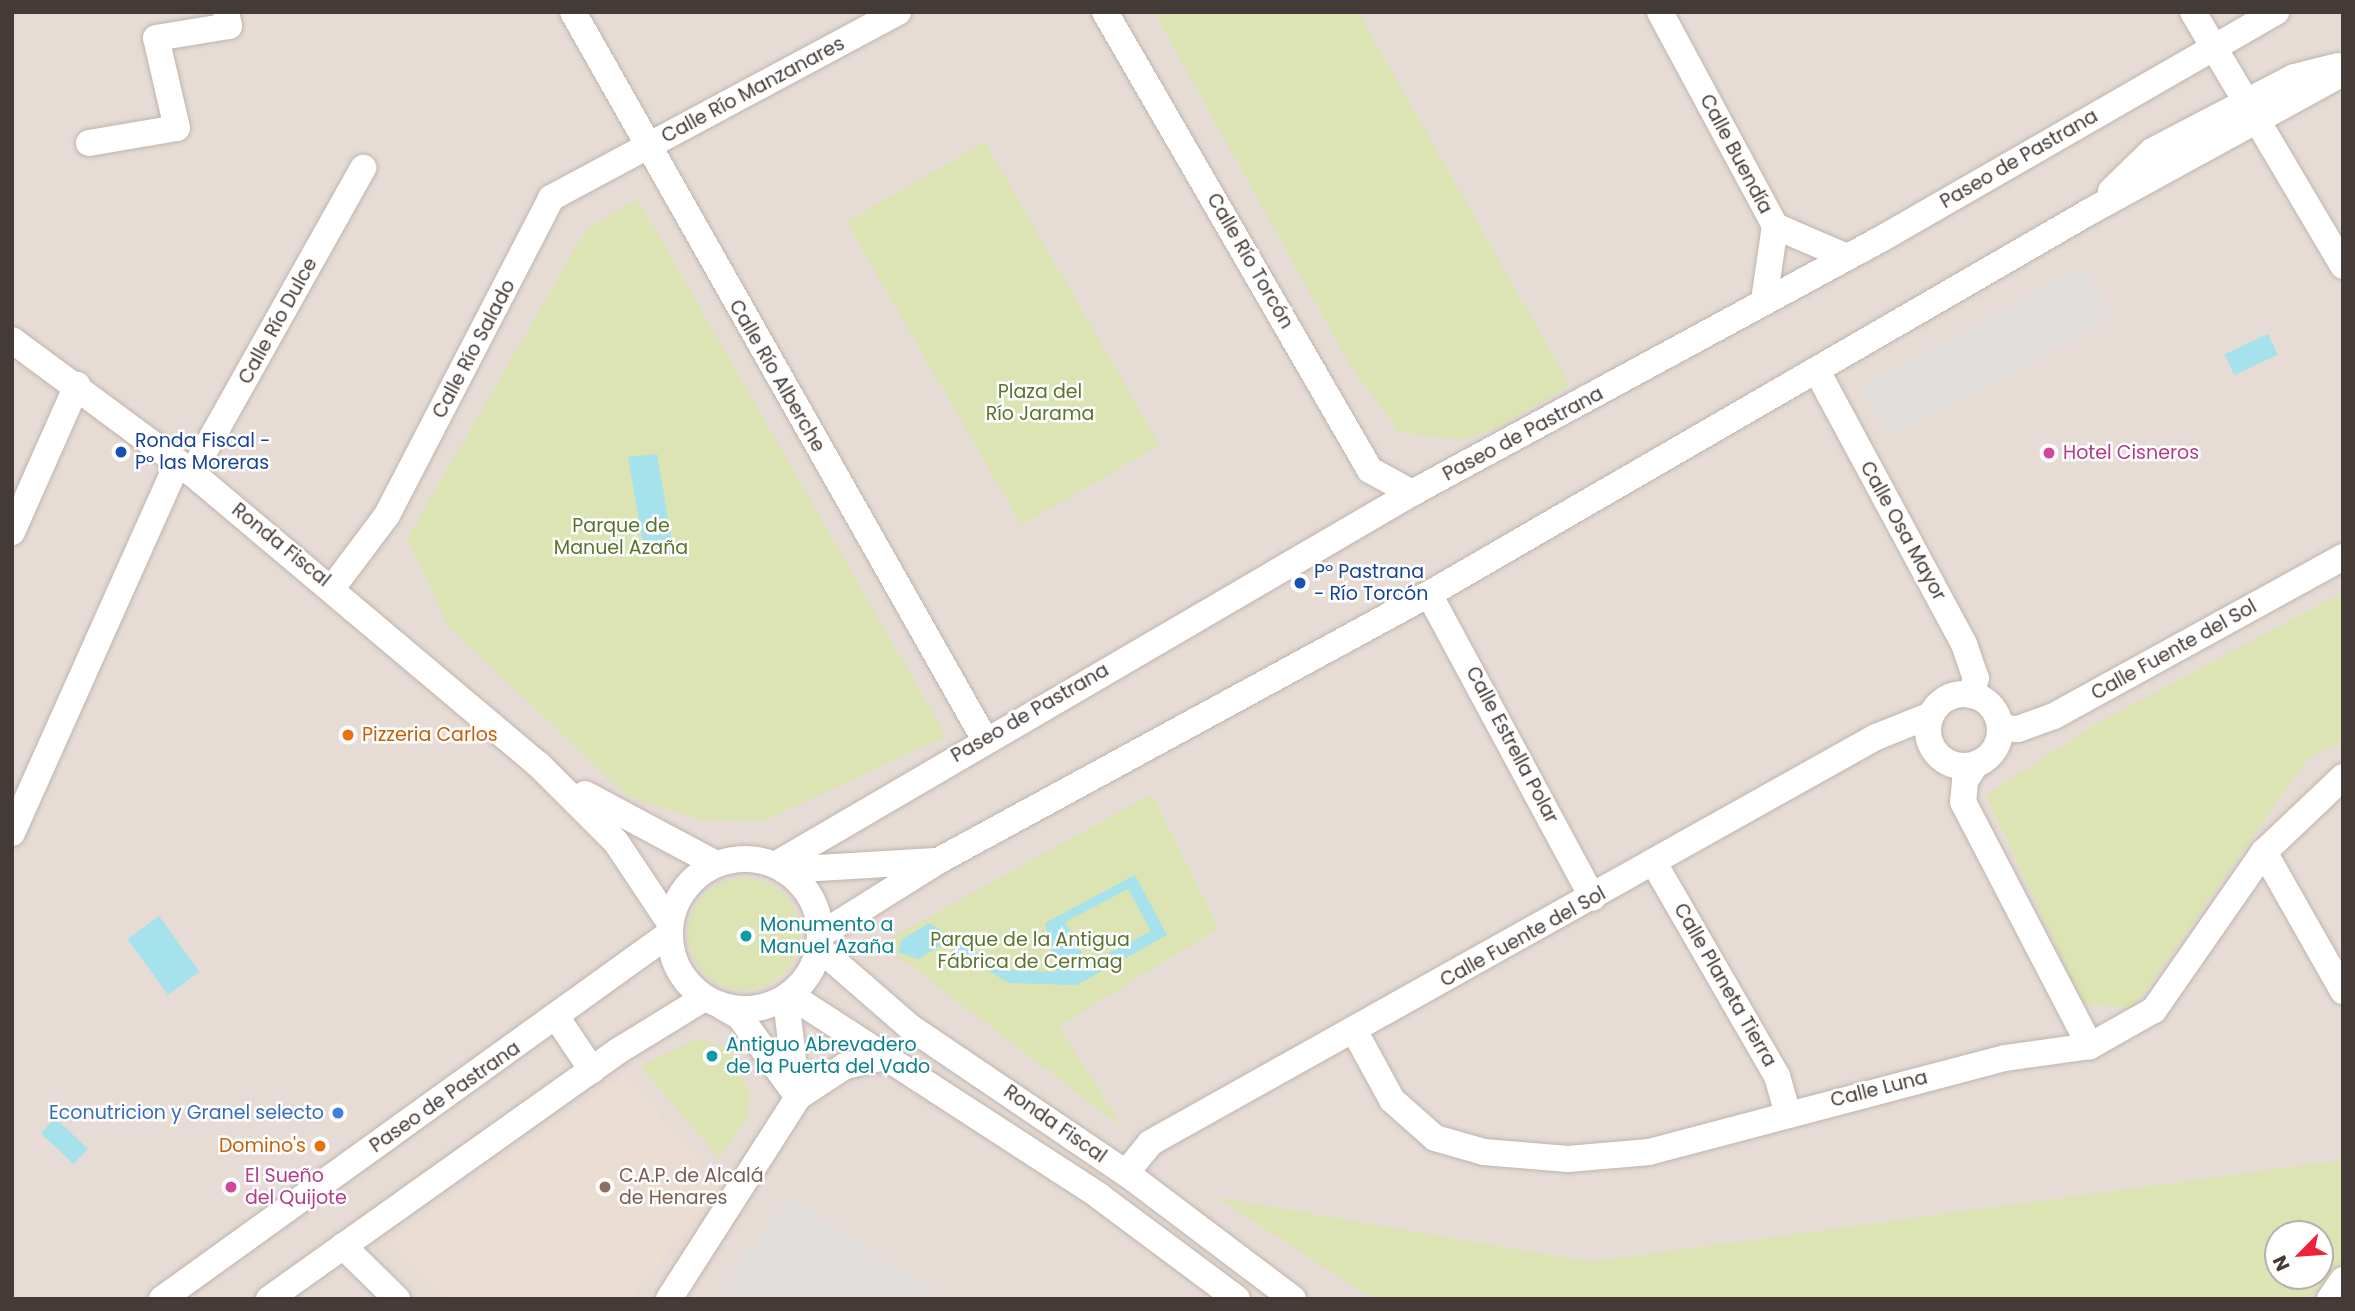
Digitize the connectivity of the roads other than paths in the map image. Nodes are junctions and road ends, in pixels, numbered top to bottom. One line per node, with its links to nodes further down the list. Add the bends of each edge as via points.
1 (226, 12): 12 (street, via 229,26 156,38 177,128)
2 (573, 12): 13 (street, Calle Río Alberche)
3 (898, 12): 13 (street, Calle Río Manzanares)
4 (1105, 12): 23 (street, Calle Río Torcón, via 1370,470)
5 (1660, 12): 15 (street, Calle Buendía)
6 (2193, 12): 8 (street)
7 (2276, 12): 8 (street, Paseo de Pastrana)
8 (2213, 47): 11 (street); 16 (street, Paseo de Pastrana)
9 (2343, 65): 11 (street, via 2294,77)
10 (2343, 74): 11 (street)
11 (2249, 114): 17 (street); 20 (street)
12 (89, 144)
13 (646, 148): 26 (street, Calle Río Salado, via 551,198 387,515); 31 (street, Calle Río Alberche)
14 (363, 168): 22 (street, Calle Río Dulce)
15 (1775, 226): 16 (street, Calle Buendía); 18 (street)
16 (1847, 257): 18 (street, Paseo de Pastrana)
17 (2343, 266)
18 (1764, 301): 23 (street, Paseo de Pastrana)
19 (12, 341): 21 (street, Ronda Fiscal)
20 (1817, 371): 27 (street); 28 (street, Calle Osa Mayor, via 1964,645 1976,678)
21 (77, 385): 22 (street, Ronda Fiscal); 24 (street)
22 (185, 468): 26 (street, Ronda Fiscal); 35 (street, Calle Río Dulce)
23 (1412, 493): 31 (street, Paseo de Pastrana)
24 (12, 532)
25 (2343, 557): 30 (street, Calle Fuente del Sol, via 2054,716 2018,729)
26 (333, 587): 32 (street, Ronda Fiscal)
27 (1429, 594): 37 (street); 41 (street, Calle Estrella Polar)
28 (1971, 695): 29 (street, via 1948,698); 30 (street, via 1992,706)
29 (1931, 715): 33 (street, via 1933,750 1952,764); 38 (street, Calle Fuente del Sol, via 1876,737)
30 (2000, 728): 33 (street, via 1994,751)
31 (984, 738): 40 (street, Paseo de Pastrana)
32 (538, 764): 39 (street, Ronda Fiscal, via 632,824); 42 (street, Ronda Fiscal, via 616,842)
33 (1976, 764): 49 (street, via 1965,781 1964,802)
34 (2343, 777): 36 (street, Calle Luna)
35 (12, 833)
36 (2264, 852): 44 (street); 49 (street, Calle Luna, via 2154,1010)
37 (938, 860): 40 (street); 43 (street)
38 (1654, 863): 41 (street, Calle Fuente del Sol); 53 (street, Calle Planeta Tierra, via 1777,1076)
39 (716, 864): 40 (street, via 756,859); 42 (street, via 685,887)
40 (780, 868): 43 (street, via 810,899)
41 (1593, 898): 48 (street, Calle Fuente del Sol)
42 (669, 929): 46 (street, via 685,981); 47 (street, Paseo de Pastrana)
43 (819, 942): 45 (street); 54 (street, Ronda Fiscal, via 910,1027)
44 (2343, 991)
45 (788, 997): 46 (street, via 764,1008); 50 (street, Ronda Fiscal); 52 (street)
46 (713, 1003): 51 (street); 52 (street, via 740,1017)
47 (557, 1018): 51 (street); 57 (street, Paseo de Pastrana)
48 (1355, 1032): 53 (street, Calle Luna, via 1411,1122 1434,1138 1484,1152 1568,1159 1649,1152); 54 (street, Calle Fuente del Sol, via 1150,1143)
49 (2090, 1046): 53 (street, Calle Luna, via 2005,1058)
50 (889, 1056): 52 (street, via 845,1066); 61 (street, Ronda Fiscal, via 1099,1196)
51 (592, 1070): 55 (street)
52 (798, 1097): 60 (street)
53 (1787, 1111)
54 (1126, 1173): 62 (street, Ronda Fiscal)
55 (343, 1246): 58 (street); 59 (street)
56 (2343, 1280): 63 (street)
57 (162, 1299)
58 (269, 1299)
59 (397, 1299)
60 (669, 1299)
61 (1237, 1299)
62 (1293, 1299)
63 (2330, 1299)

